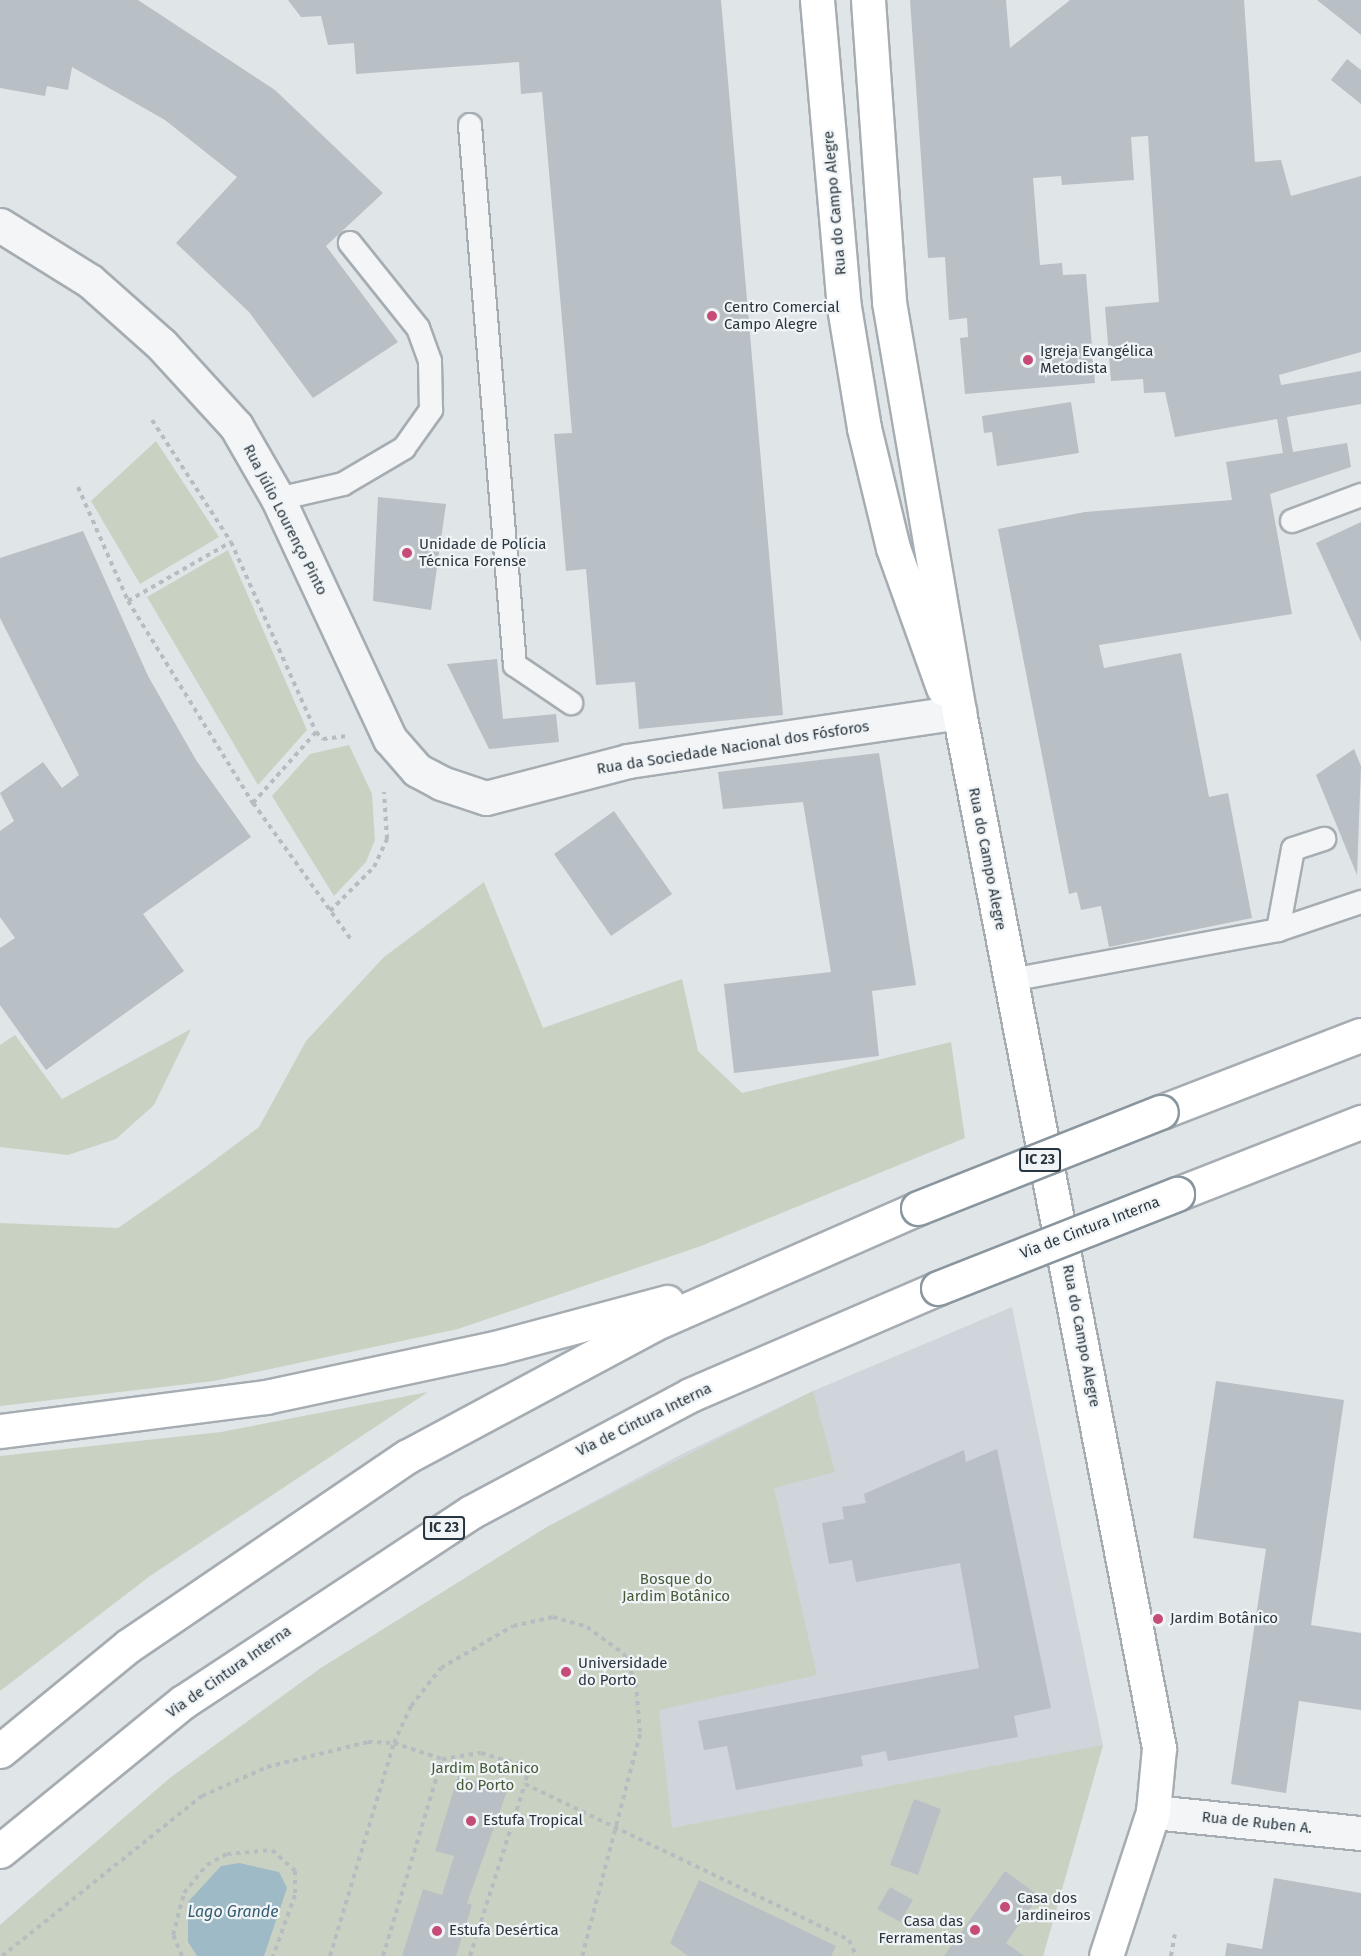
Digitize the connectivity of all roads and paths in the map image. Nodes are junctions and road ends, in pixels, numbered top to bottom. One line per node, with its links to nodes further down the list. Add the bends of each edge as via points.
1 (817, 0): 14 (main road, Rua do Campo Alegre, via 844,307 864,428 893,548 934,674)
2 (868, 0): 14 (main road, Rua do Campo Alegre, via 890,302)
3 (470, 125): 13 (lane, via 515,665)
4 (0, 225): 9 (street, Rua Júlio Lourenço Pinto, via 90,280 161,344 236,426)
5 (350, 243): 9 (lane, via 418,327 430,361 431,410 404,448 343,484)
6 (153, 420): 11 (path)
7 (78, 487): 12 (path)
8 (1361, 495): 10 (lane)
9 (278, 499): 17 (street, Rua Júlio Lourenço Pinto, via 390,739 417,770)
10 (1292, 521)
11 (231, 543): 12 (path); 15 (path)
12 (128, 601): 19 (path)
13 (571, 703)
14 (959, 712): 17 (street, Rua da Sociedade Nacional dos Fósforos, via 628,761 486,798); 25 (main road, Rua do Campo Alegre)
15 (316, 732): 16 (path, via 323,739); 19 (path)
16 (353, 735)
17 (441, 783)
18 (383, 786): 22 (path, via 387,839 374,867)
19 (253, 803): 22 (path)
20 (1324, 839): 23 (lane, via 1293,849)
21 (1361, 902): 23 (lane)
22 (330, 911): 24 (path)
23 (1278, 930): 25 (lane)
24 (352, 941)
25 (1011, 980): 34 (main road, Rua do Campo Alegre, via 1138,1624 1159,1748)
26 (1361, 1035): 28 (main road, IC 23, bridge, via 918,1208)
27 (1361, 1122): 37 (main road, Via de Cintura Interna / IC 23, bridge, via 938,1288 690,1395 471,1512 183,1702)
28 (756, 1278): 29 (main road, via 376,1375 129,1418); 31 (main road, IC 23, via 586,1359 398,1462 128,1646)
29 (0, 1431)
30 (394, 1743): 32 (path); 35 (path, via 411,1706 441,1668 513,1626 553,1617 587,1628 624,1654 636,1683 640,1734); 39 (path, via 327,1750 202,1796); 42 (path)
31 (0, 1751)
32 (442, 1759): 33 (path, via 481,1753 529,1767); 43 (path)
33 (525, 1784): 35 (path); 44 (path)
34 (1153, 1812): 36 (street, Rua de Ruben A.); 47 (main road, Rua do Campo Alegre)
35 (617, 1831): 45 (path); 46 (path, via 849,1940)
36 (1361, 1833)
37 (0, 1851)
38 (1175, 1934): 48 (path)
39 (2, 1956)
40 (182, 1956): 41 (path, via 173,1935 184,1893 207,1865 227,1854 272,1850 295,1871 286,1931)
41 (273, 1956)
42 (330, 1956)
43 (383, 1956)
44 (470, 1956)
45 (582, 1956)
46 (856, 1956)
47 (1106, 1956)
48 (1172, 1956)

